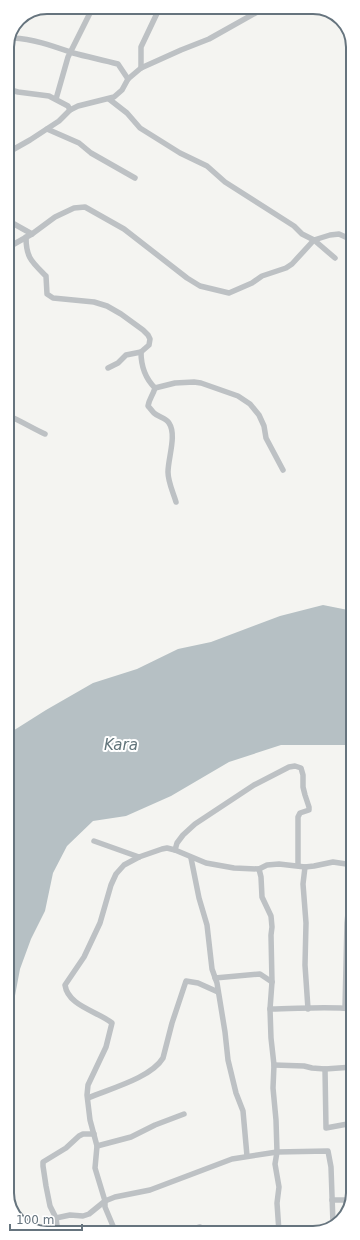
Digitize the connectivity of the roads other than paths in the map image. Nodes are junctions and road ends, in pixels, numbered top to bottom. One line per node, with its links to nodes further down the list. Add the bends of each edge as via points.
1 (90, 14): 5 (street)
2 (157, 14): 6 (street, via 141,47)
3 (254, 14): 6 (street, via 209,39)
4 (16, 38): 5 (street, via 42,42)
5 (71, 52): 7 (street, via 118,64); 9 (street)
6 (141, 68): 7 (street)
7 (128, 79): 10 (street, via 122,90)
8 (14, 91): 9 (street)
9 (56, 99): 11 (street)
10 (109, 99): 11 (street); 19 (street, via 127,113 140,128 180,153 207,166 225,182)
11 (70, 110): 12 (street)
12 (47, 129): 13 (street); 14 (street, via 79,143 91,153)
13 (14, 149)
14 (135, 178)
15 (14, 224): 16 (street)
16 (32, 234): 17 (street); 19 (street, via 55,217 74,208 85,207 124,229 200,286 229,293 262,276 286,268)
17 (26, 237): 20 (street); 22 (street, via 28,255 33,264 46,276 48,294 53,298 94,302 121,314 148,335 149,345)
18 (346, 237): 19 (street, via 338,234)
19 (314, 240): 21 (street)
20 (14, 244)
21 (335, 258)
22 (141, 352): 23 (street, via 126,355); 24 (street, via 144,373)
23 (108, 368)
24 (155, 388): 27 (street, via 194,382 238,396 250,404 259,416 266,438); 28 (street, via 148,406 169,423 174,436 168,470)
25 (14, 418): 26 (street)
26 (45, 434)
27 (283, 470)
28 (176, 502)
29 (94, 841): 31 (street)
30 (175, 850): 31 (street, via 162,849); 32 (street); 34 (street, via 183,835 195,824 265,779 295,766 301,768 304,796 309,807 309,810 300,813 298,817)
31 (139, 857): 47 (street, via 124,865 116,874 100,923 84,958 65,985 68,995 74,1001 112,1023 106,1047 88,1085)
32 (191, 858): 36 (street, via 218,865); 37 (street, via 207,925 212,969)
33 (346, 864): 35 (street, via 333,862)
34 (298, 865): 35 (street); 36 (street, via 279,864)
35 (305, 867): 43 (street, via 303,884)
36 (259, 869): 39 (street, via 262,877 262,897 271,916)
37 (216, 978): 39 (street, via 260,974); 40 (street)
38 (346, 980): 41 (street)
39 (272, 982): 42 (street)
40 (218, 992): 47 (street, via 198,983 186,981 160,1062 128,1084); 53 (street, via 230,1066 243,1111)
41 (344, 1008): 43 (street)
42 (270, 1009): 43 (street); 44 (street)
43 (308, 1009)
44 (274, 1065): 46 (street); 52 (street)
45 (346, 1068): 46 (street)
46 (325, 1069): 49 (street, via 326,1128)
47 (88, 1098): 50 (street)
48 (184, 1114): 51 (street, via 131,1137)
49 (346, 1124)
50 (94, 1134): 51 (street); 57 (street, via 82,1134 66,1148 43,1162 50,1206)
51 (96, 1146): 56 (street, via 95,1168)
52 (277, 1152): 53 (street); 54 (street, via 328,1151); 61 (street, via 275,1164 279,1188)
53 (248, 1156): 56 (street, via 232,1159 150,1190)
54 (332, 1200): 55 (street); 58 (street)
55 (345, 1200)
56 (105, 1201): 57 (street, via 89,1214); 60 (street)
57 (56, 1218): 59 (street)
58 (333, 1219)
59 (57, 1226)
60 (113, 1226)
61 (279, 1226)

